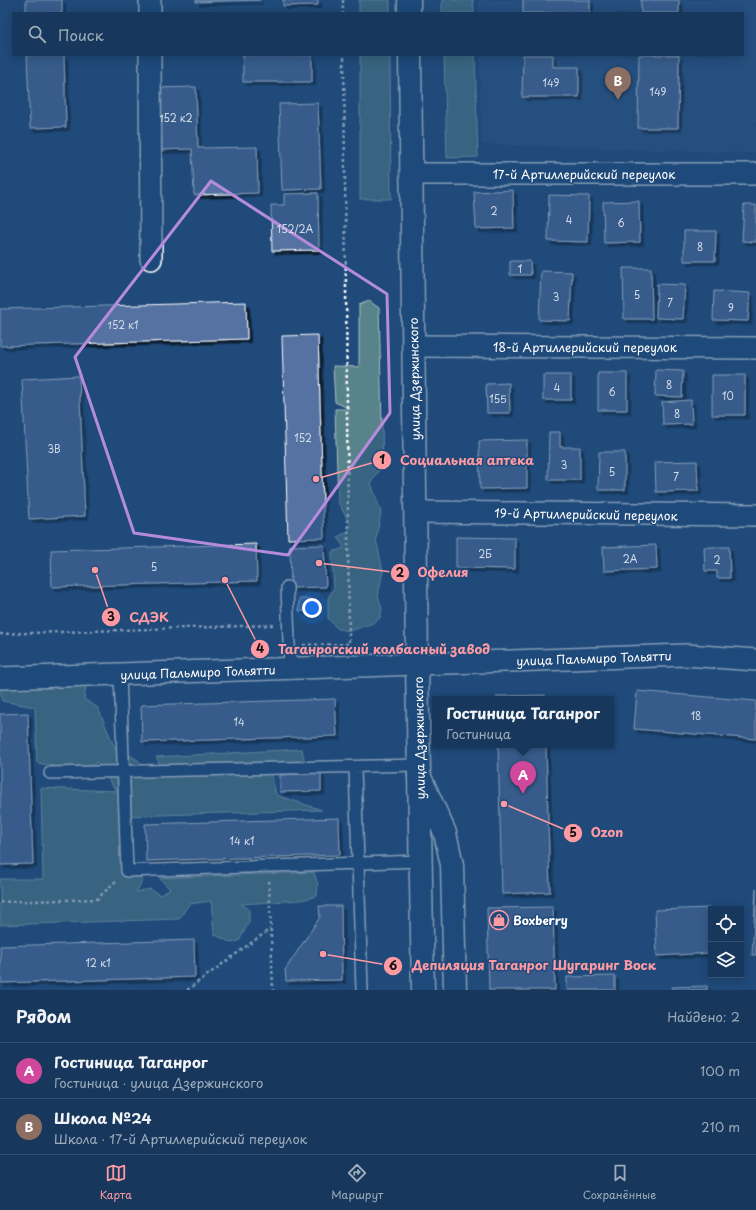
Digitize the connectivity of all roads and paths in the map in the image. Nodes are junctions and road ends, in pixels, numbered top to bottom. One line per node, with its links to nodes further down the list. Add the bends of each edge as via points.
1 (150, 0): 4 (street)
2 (343, 0): 5 (path)
3 (409, 0): 6 (main road)
4 (150, 12)
5 (343, 12)
6 (409, 12)
7 (150, 56): 12 (street)
8 (344, 56): 20 (path, via 349,644)
9 (410, 56): 10 (main road, улица Дзержинского)
10 (411, 174): 11 (street, 17-й Артиллерийский переулок); 13 (main road, улица Дзержинского)
11 (756, 174)
12 (151, 259)
13 (413, 346): 14 (street, 18-й Артиллерийский переулок); 15 (main road, улица Дзержинского)
14 (756, 348)
15 (415, 512): 16 (street, 19-й Артиллерийский переулок); 22 (main road, улица Дзержинского)
16 (756, 515)
17 (287, 587): 18 (lane)
18 (288, 626): 19 (path, via 279,624); 20 (lane)
19 (0, 634)
20 (289, 644): 23 (lane)
21 (756, 660): 22 (street, улица Пальмиро Тольятти, via 686,655)
22 (417, 665): 23 (street, улица Пальмиро Тольятти); 27 (main road, улица Дзержинского)
23 (290, 669): 24 (street, улица Пальмиро Тольятти)
24 (120, 674): 25 (street, улица Пальмиро Тольятти); 28 (lane)
25 (0, 678)
26 (355, 766): 27 (lane); 28 (lane); 31 (lane)
27 (419, 770): 30 (main road, улица Дзержинского); 40 (main road, via 445,833 452,865)
28 (123, 772): 29 (lane); 33 (lane)
29 (50, 773)
30 (421, 861): 31 (lane); 39 (main road, улица Дзержинского)
31 (357, 863): 32 (lane); 38 (lane)
32 (269, 866): 33 (lane); 35 (path)
33 (127, 871): 34 (path, via 97,899)
34 (0, 902)
35 (271, 929): 36 (path); 37 (path)
36 (187, 990)
37 (273, 990)
38 (362, 990)
39 (423, 990)
40 (455, 990)

